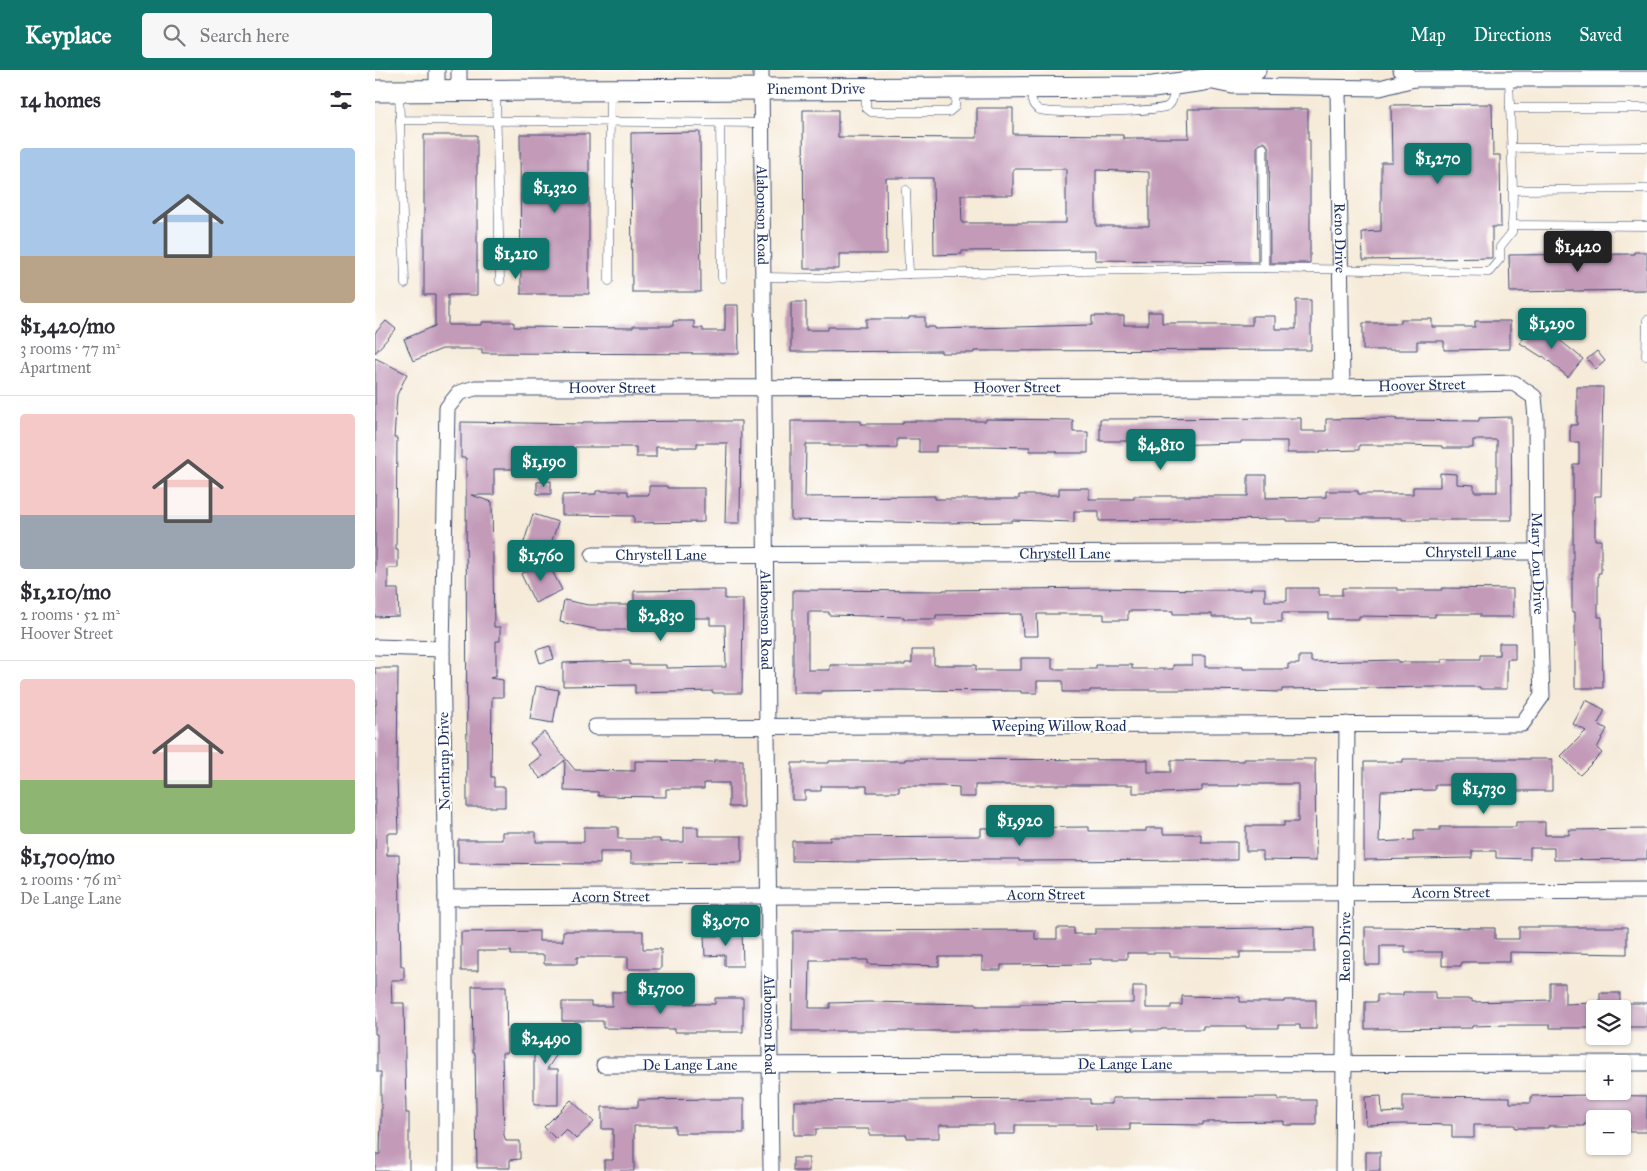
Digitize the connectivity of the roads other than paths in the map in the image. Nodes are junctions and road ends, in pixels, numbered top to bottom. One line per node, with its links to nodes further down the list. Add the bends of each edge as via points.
1 (437, 70): 15 (street)
2 (459, 70): 16 (street)
3 (1255, 70): 11 (main road, Pinemont Drive)
4 (1401, 70): 8 (street)
5 (1175, 77): 7 (main road, Pinemont Drive, via 1153,87 1031,88); 11 (main road, Pinemont Drive)
6 (1509, 78): 8 (street); 9 (street); 19 (lane)
7 (955, 79): 10 (main road, Pinemont Drive, via 866,90)
8 (1414, 79): 12 (street, via 1380,88)
9 (1647, 79)
10 (761, 80): 13 (main road, Pinemont Drive); 25 (street, Alabonson Road)
11 (1204, 80): 12 (street, via 1232,86)
12 (1338, 88): 35 (street, Reno Drive)
13 (609, 90): 17 (main road, Pinemont Drive); 23 (lane)
14 (399, 91): 15 (main road, Pinemont Drive); 18 (main road, Pinemont Drive); 21 (lane)
15 (437, 91): 16 (main road, Pinemont Drive)
16 (459, 91): 17 (main road, Pinemont Drive)
17 (496, 91): 22 (lane)
18 (375, 92)
19 (1510, 108): 20 (lane); 28 (lane)
20 (1647, 108)
21 (400, 120): 22 (lane); 41 (lane)
22 (497, 121): 23 (lane); 39 (lane)
23 (609, 122): 24 (lane); 40 (lane)
24 (720, 123): 25 (lane); 38 (lane)
25 (761, 123): 37 (street, Alabonson Road)
26 (1647, 147): 28 (lane)
27 (1263, 148): 34 (lane)
28 (1511, 148): 31 (lane)
29 (1647, 189): 31 (lane)
30 (906, 190): 36 (lane)
31 (1513, 190): 32 (lane)
32 (1512, 225): 33 (lane); 35 (lane, via 1512,232 1500,246 1500,259 1489,272)
33 (1647, 226)
34 (1263, 268): 35 (lane); 36 (lane)
35 (1340, 269): 45 (street, Reno Drive)
36 (909, 274): 37 (lane)
37 (763, 277): 44 (street, Alabonson Road)
38 (722, 278)
39 (500, 281)
40 (609, 281)
41 (405, 284)
42 (1647, 320): 43 (lane)
43 (1645, 356)
44 (763, 387): 45 (street, Hoover Street); 46 (street, Hoover Street); 49 (street, Alabonson Road)
45 (1342, 387): 47 (street, Hoover Street, via 1514,383)
46 (495, 388): 52 (street, Northrup Drive, via 475,388 459,393 447,408)
47 (1534, 397): 48 (street, Mary Lou Drive, via 1537,418)
48 (1537, 552): 49 (street, Chrystell Lane); 54 (street, Mary Lou Drive, via 1542,696)
49 (765, 554): 50 (street, Chrystell Lane); 55 (street, Alabonson Road)
50 (593, 555)
51 (375, 647): 52 (street)
52 (442, 649): 60 (street, Northrup Drive)
53 (1347, 724): 54 (street, Weeping Willow Road); 55 (street, Weeping Willow Road); 58 (street, Reno Drive)
54 (1522, 724)
55 (767, 727): 56 (street, Weeping Willow Road); 59 (street, Alabonson Road)
56 (595, 728)
57 (1647, 891): 58 (street, Acorn Street)
58 (1345, 894): 59 (street, Acorn Street); 62 (street, Reno Drive)
59 (768, 895): 60 (street, Acorn Street); 63 (street, Alabonson Road)
60 (446, 898): 65 (street, Northrup Drive)
61 (1647, 1063): 62 (street, De Lange Lane)
62 (1343, 1064): 63 (street, De Lange Lane); 67 (street, Reno Drive)
63 (770, 1065): 64 (street, De Lange Lane); 66 (street, Alabonson Road)
64 (604, 1066)
65 (446, 1171)
66 (771, 1171)
67 (1343, 1171)

